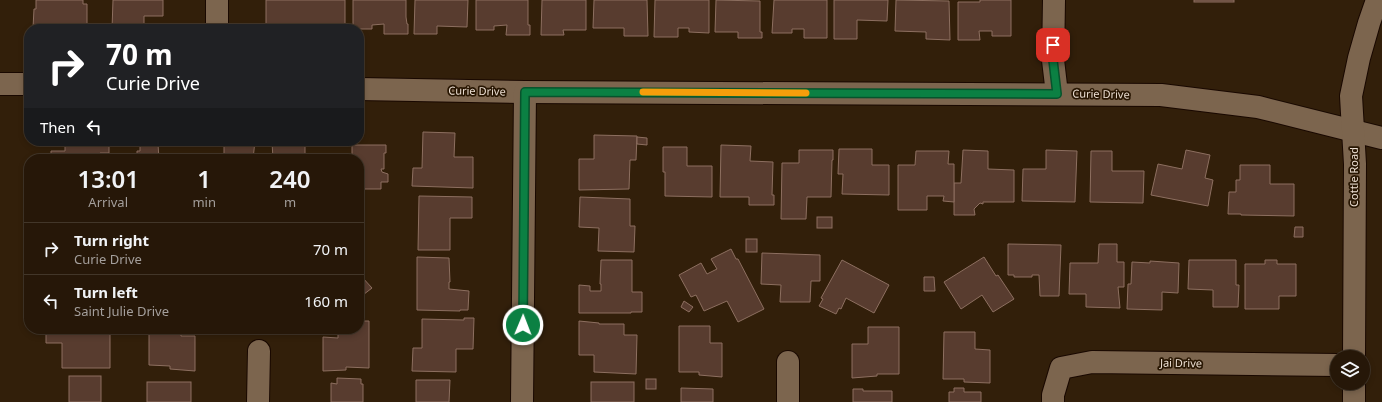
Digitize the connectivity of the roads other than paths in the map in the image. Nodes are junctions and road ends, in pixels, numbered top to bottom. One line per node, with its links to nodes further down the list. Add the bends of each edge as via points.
1 (217, 0): 4 (street)
2 (1054, 0): 9 (street, via 1053,60)
3 (1377, 0): 10 (street, Cottle Road, via 1368,23 1351,96)
4 (217, 24)
5 (0, 84): 6 (street)
6 (24, 84)
7 (364, 89): 8 (street, Curie Drive)
8 (525, 92): 9 (street, Curie Drive); 18 (street)
9 (1057, 94): 10 (street, Curie Drive, via 1169,96 1258,108)
10 (1353, 131): 11 (street, Curie Drive); 12 (street, Cottle Road)
11 (1382, 138)
12 (1354, 350)
13 (259, 351): 17 (street)
14 (788, 362): 19 (street)
15 (1330, 365): 20 (street, Jai Drive, via 1092,362 1061,368)
16 (1354, 390): 21 (street)
17 (258, 402)
18 (522, 402)
19 (788, 402)
20 (1053, 402)
21 (1354, 402)

